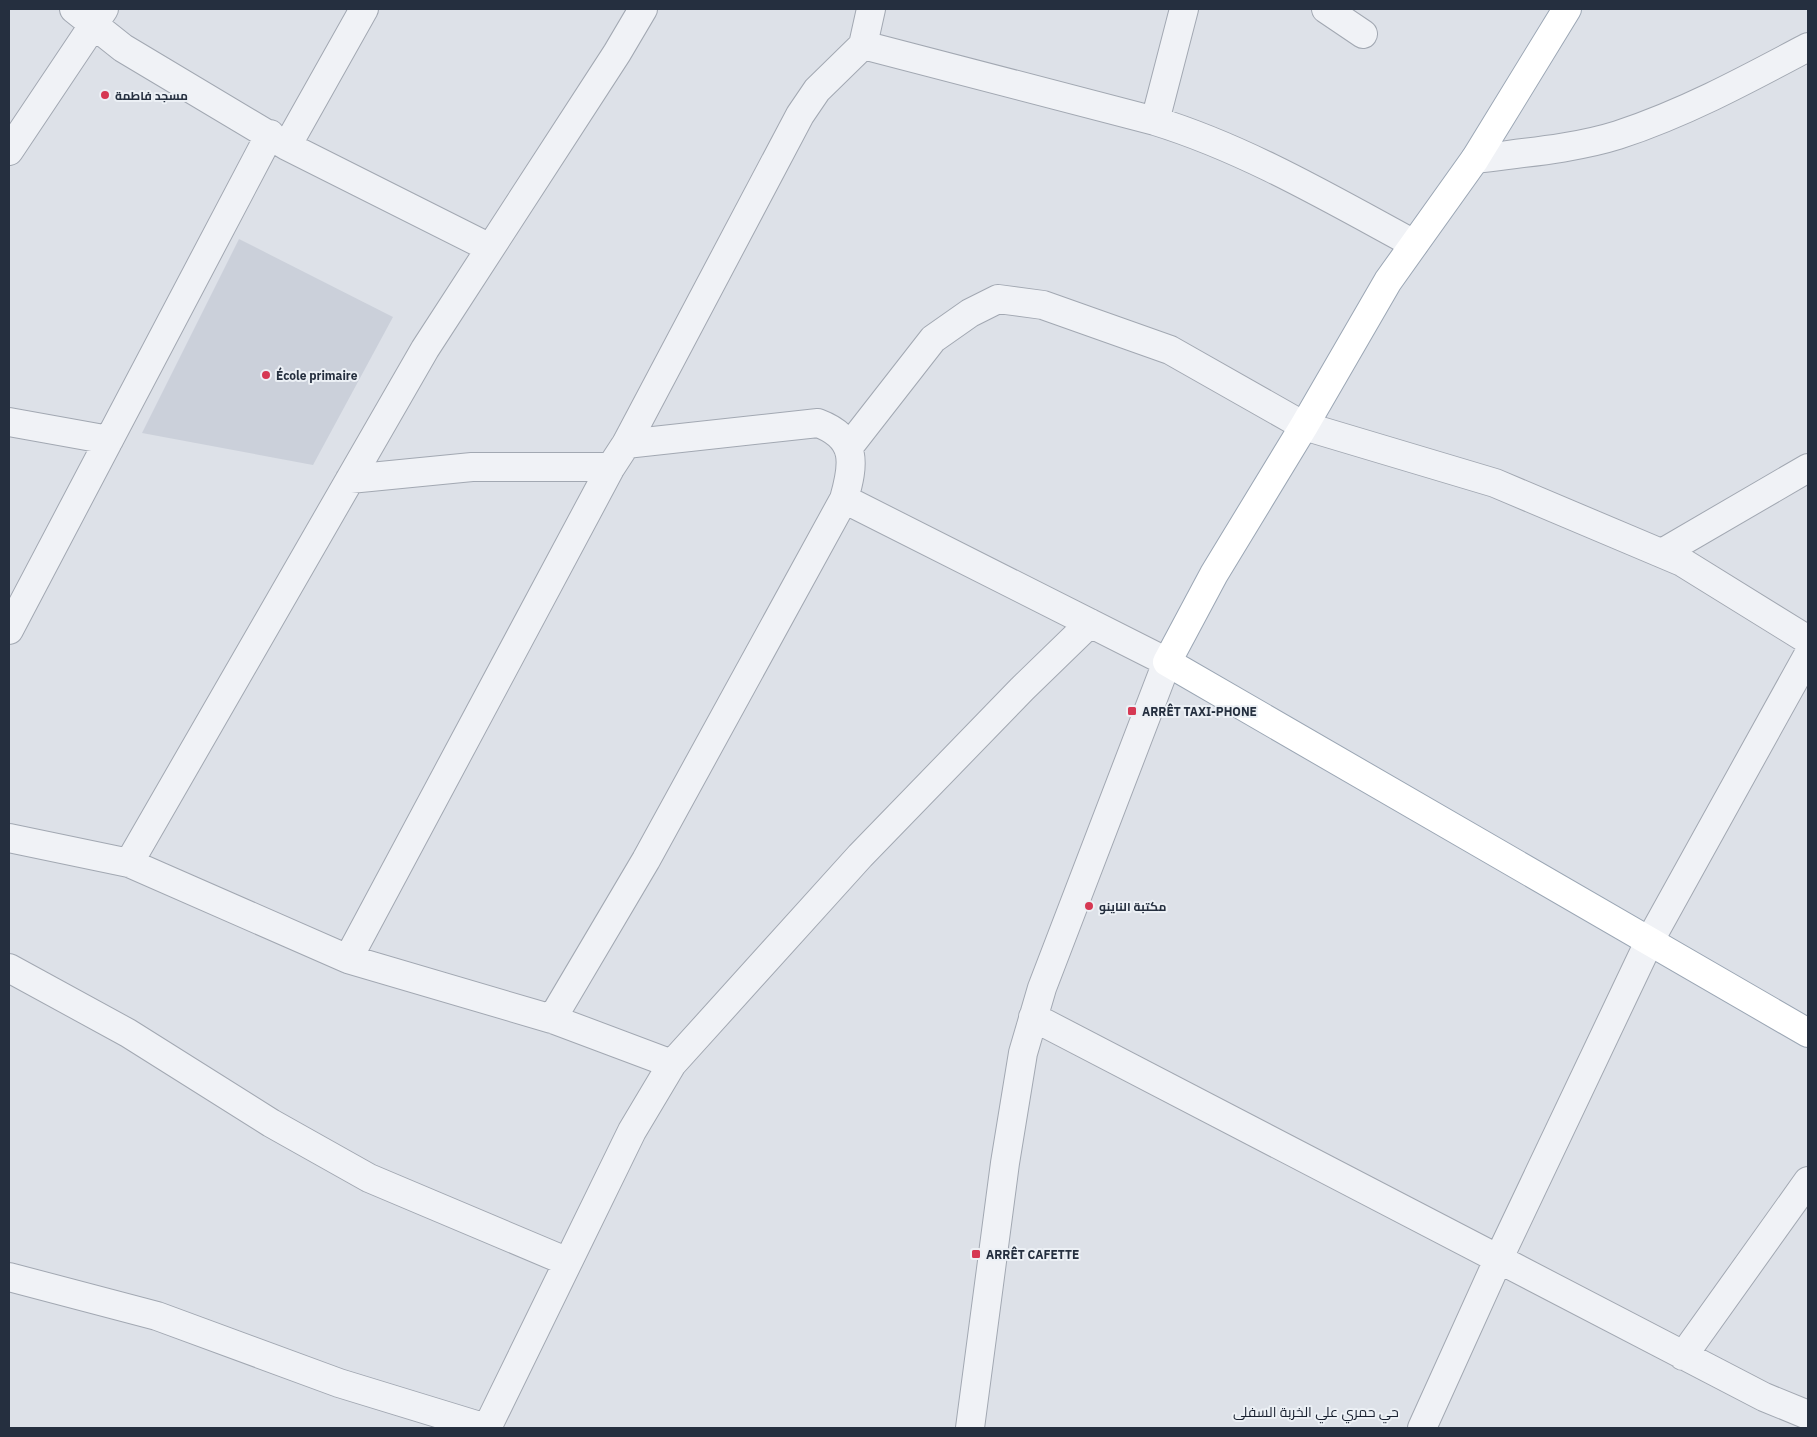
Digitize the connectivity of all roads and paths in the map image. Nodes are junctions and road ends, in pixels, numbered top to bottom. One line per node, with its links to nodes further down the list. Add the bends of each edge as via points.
1 (364, 9): 12 (street)
2 (643, 9): 16 (street)
3 (871, 9): 9 (street)
4 (1184, 9): 11 (street)
5 (1326, 9): 8 (street)
6 (1567, 9): 14 (main road)
7 (91, 14): 12 (street, via 122,48); 13 (street)
8 (1363, 34)
9 (863, 45): 11 (street); 20 (street, via 818,90 800,115)
10 (1808, 47): 14 (street, via 1694,106 1616,136)
11 (1155, 121): 15 (street, via 1200,135 1312,189)
12 (278, 140): 16 (street); 19 (street)
13 (9, 151)
14 (1475, 159): 15 (main road)
15 (1414, 244): 18 (main road, via 1388,280)
16 (490, 248): 24 (street, via 424,349)
17 (9, 422): 19 (street)
18 (1304, 426): 21 (street, via 1170,350 1043,304 998,299 970,313 934,339); 26 (street, via 1495,484); 31 (main road, via 1214,574)
19 (109, 440): 28 (street)
20 (626, 444): 21 (street, via 818,423 836,429); 22 (street)
21 (848, 448): 25 (street, via 852,470)
22 (611, 467): 24 (street, via 472,467); 35 (street)
23 (1808, 468): 26 (street)
24 (350, 479): 33 (street)
25 (844, 499): 27 (street); 38 (street, via 646,860)
26 (1662, 553): 29 (street, via 1682,562)
27 (1090, 623): 31 (street); 40 (street, via 860,856)
28 (9, 630)
29 (1808, 640)
30 (1808, 655): 34 (street)
31 (1167, 662): 34 (main road); 37 (street, via 1042,988)
32 (9, 838): 33 (street)
33 (129, 863): 35 (street)
34 (1649, 942): 39 (main road); 42 (street)
35 (348, 959): 38 (street)
36 (9, 968): 43 (street, via 128,1033 270,1124 369,1178)
37 (1034, 1017): 42 (street); 48 (street, via 1023,1053 1005,1163)
38 (552, 1019): 40 (street)
39 (1808, 1033)
40 (672, 1064): 43 (street, via 632,1131)
41 (1808, 1181): 45 (street)
42 (1498, 1260): 45 (street); 49 (street)
43 (568, 1262): 47 (street)
44 (9, 1277): 47 (street, via 157,1316 340,1383)
45 (1683, 1356): 46 (street, via 1764,1397)
46 (1808, 1415)
47 (486, 1428)
48 (970, 1428)
49 (1422, 1428)

